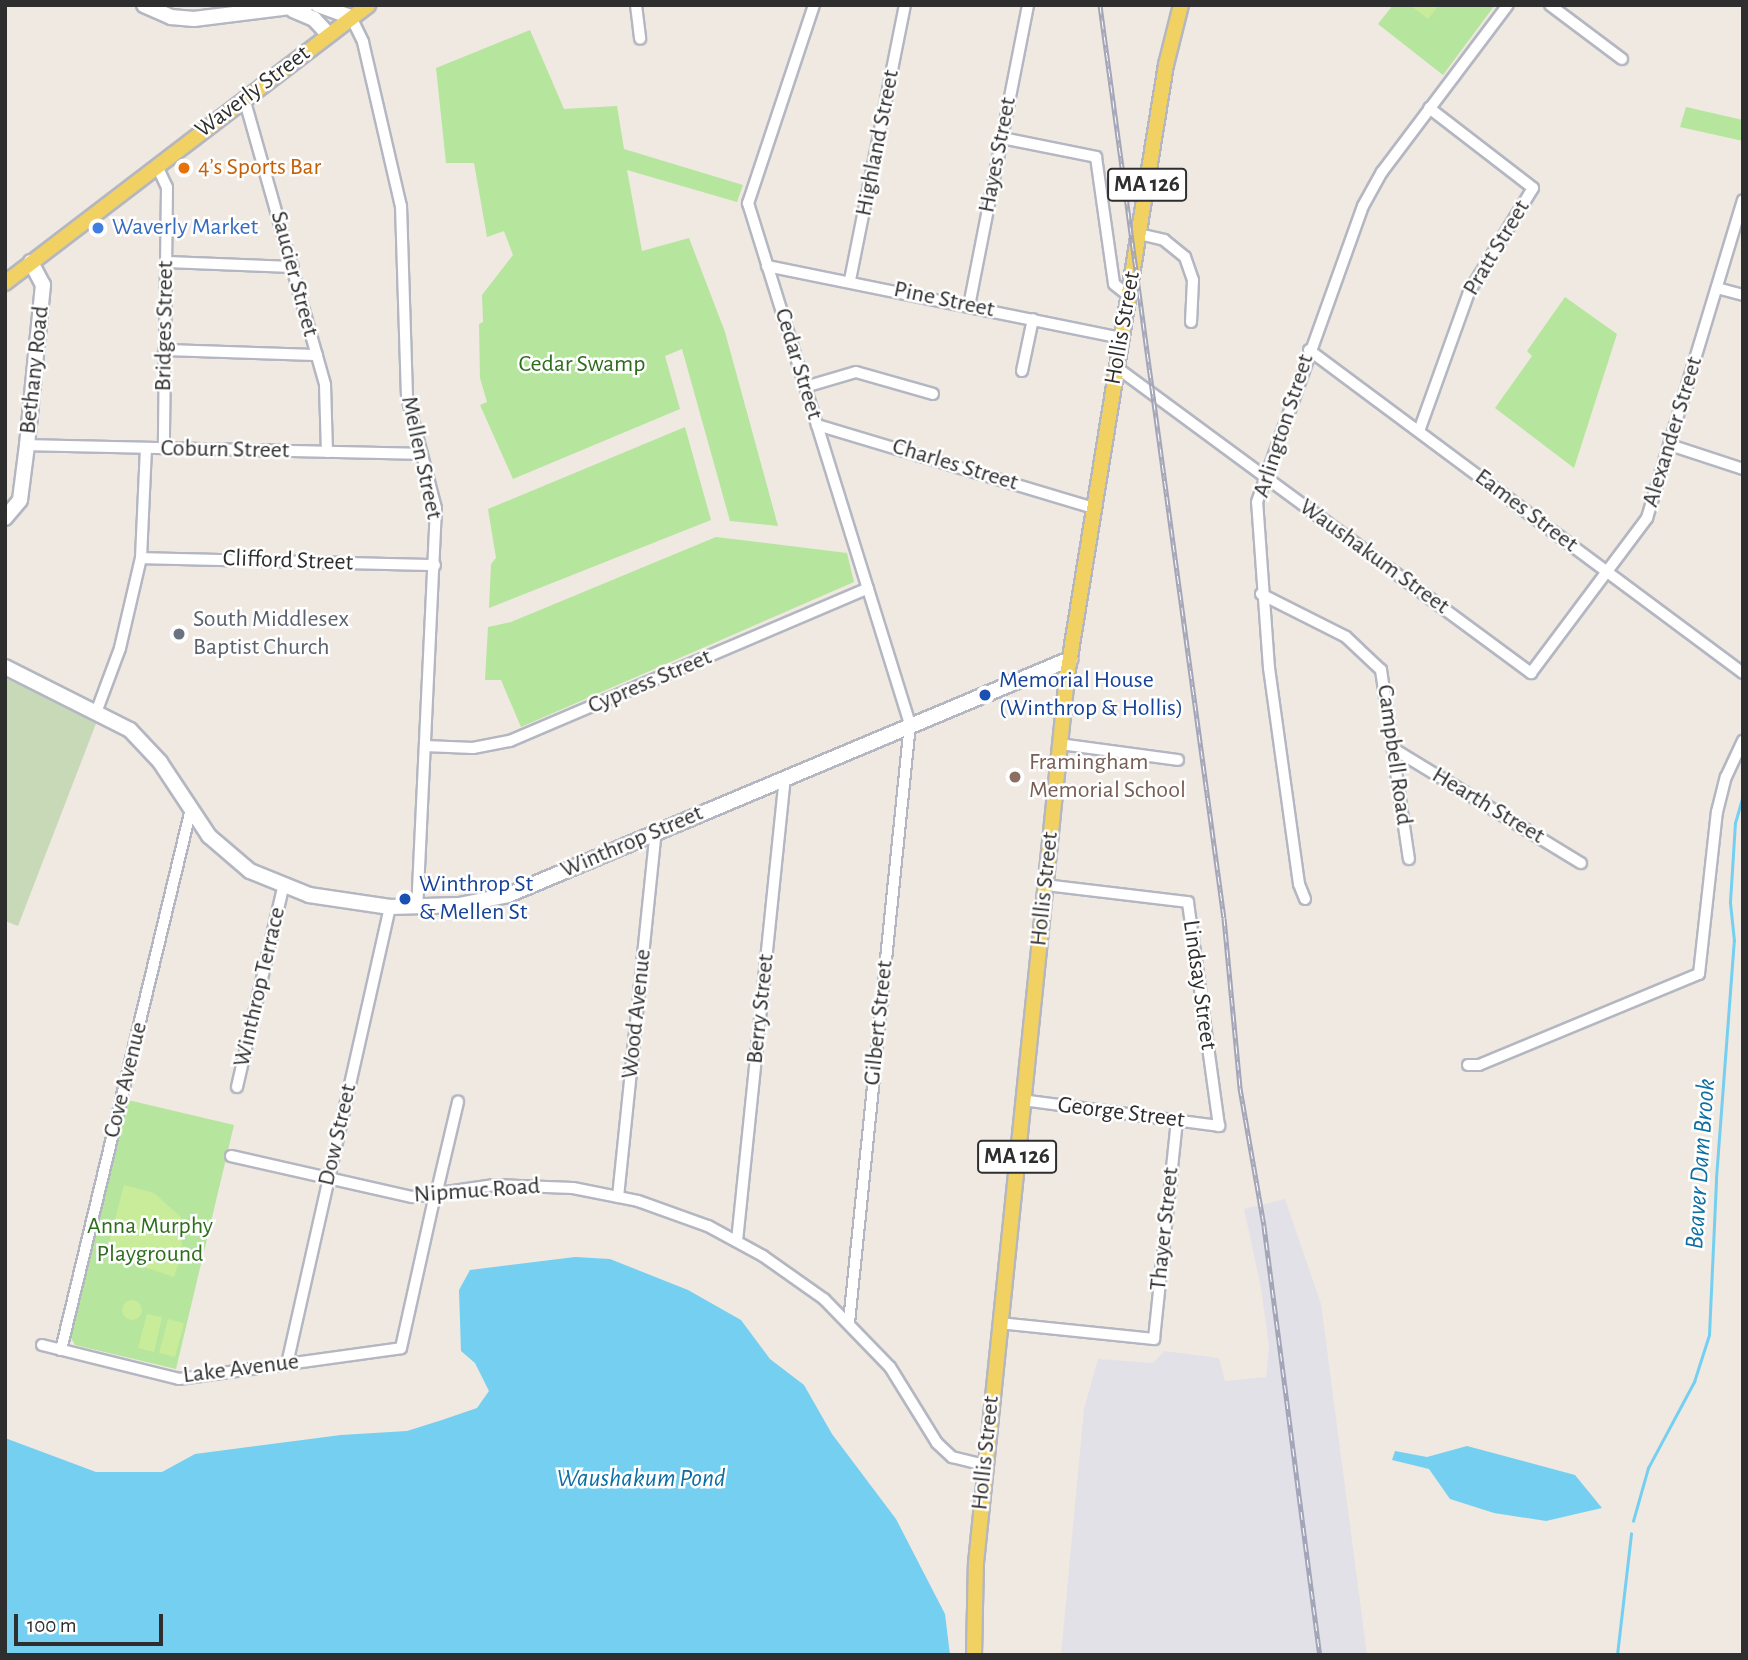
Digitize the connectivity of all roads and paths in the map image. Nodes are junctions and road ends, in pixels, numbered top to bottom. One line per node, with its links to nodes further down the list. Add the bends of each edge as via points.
1 (144, 5): 12 (street, via 160,14 194,19)
2 (306, 5): 12 (street)
3 (318, 5): 13 (street)
4 (368, 5): 13 (main road, Waverly Street)
5 (636, 5): 15 (street)
6 (814, 5): 26 (street, Cedar Street, via 749,194)
7 (905, 5): 27 (street, Highland Street)
8 (1028, 5): 19 (street, Hayes Street)
9 (1181, 5): 22 (main road, Hollis Street / MA 126, via 1170,42)
10 (1507, 5): 18 (street, Arlington Street)
11 (1550, 5): 16 (street)
12 (284, 8): 14 (street, via 310,16)
13 (351, 17): 14 (main road, Waverly Street); 50 (street, Mellen Street, via 363,42 401,206 407,397)
14 (328, 34): 17 (main road, Waverly Street)
15 (640, 39)
16 (1622, 59)
17 (244, 98): 20 (main road, Waverly Street); 25 (street, Saucier Street)
18 (1429, 108): 36 (street, Arlington Street, via 1363,206); 44 (street, Pratt Street, via 1533,188 1469,292)
19 (1002, 138): 31 (street, via 1096,157 1114,284); 32 (street, Hayes Street)
20 (157, 166): 23 (main road, Waverly Street); 24 (street, Bridges Street, via 167,187)
21 (1743, 200): 29 (street, Alexander Street)
22 (1139, 234): 31 (main road, Hollis Street / MA 126); 34 (street, via 1164,240 1185,257 1193,280)
23 (31, 262): 28 (main road, Waverly Street); 45 (street, Bethany Road, via 43,285)
24 (166, 262): 25 (street); 37 (street, Bridges Street)
25 (293, 267): 38 (street, Saucier Street)
26 (767, 267): 27 (street, Pine Street); 41 (street, Cedar Street)
27 (850, 280): 32 (street, Pine Street)
28 (5, 282)
29 (1717, 288): 30 (street); 46 (street, Alexander Street)
30 (1743, 295)
31 (1129, 296): 35 (main road, Hollis Street / MA 126)
32 (969, 306): 33 (street, Pine Street)
33 (1033, 319): 35 (street, Pine Street); 40 (street)
34 (1191, 322)
35 (1121, 338): 39 (main road, Hollis Street / MA 126)
36 (1309, 349): 44 (street, Eames Street); 52 (street, Arlington Street)
37 (164, 350): 38 (street); 48 (street, Bridges Street)
38 (317, 355): 49 (street, Saucier Street, via 328,402)
39 (1116, 367): 52 (street, Waushakum Street); 53 (main road, Hollis Street / MA 126)
40 (1022, 371)
41 (805, 387): 42 (street, via 852,372); 43 (street, Cedar Street)
42 (933, 394)
43 (817, 425): 53 (street, Charles Street); 58 (street, Cedar Street)
44 (1419, 431): 57 (street, Eames Street)
45 (27, 445): 47 (street, Coburn Street); 54 (street, Bethany Road, via 20,500)
46 (1670, 445): 51 (street); 57 (street, Alexander Street, via 1647,518)
47 (146, 448): 48 (street, Coburn Street); 55 (street)
48 (164, 448): 49 (street, Coburn Street)
49 (327, 452): 50 (street, Coburn Street)
50 (422, 454): 56 (street, Mellen Street, via 436,508)
51 (1743, 469)
52 (1264, 476): 59 (street, Arlington Street, via 1257,502); 62 (street, Waushakum Street)
53 (1094, 508): 60 (main road, Hollis Street / MA 126)
54 (5, 518)
55 (141, 558): 56 (street, Clifford Street); 64 (street, via 120,648)
56 (435, 565): 68 (street, Mellen Street)
57 (1608, 573): 62 (street, Alexander Street); 63 (street, Eames Street)
58 (868, 588): 65 (street, Cedar Street); 68 (street, Cypress Street, via 510,741 485,747)
59 (1261, 594): 69 (street, Campbell Road, via 1324,624 1371,657 1381,670); 78 (street, Arlington Street, via 1299,884)
60 (1070, 659): 65 (street, Winthrop Street); 67 (main road, Hollis Street / MA 126)
61 (5, 667): 64 (street, Winthrop Street)
62 (1531, 673)
63 (1743, 673)
64 (97, 710): 72 (street, Winthrop Street, via 142,741)
65 (910, 724): 71 (street, Winthrop Street); 92 (street, Gilbert Street)
66 (1743, 741): 81 (street, via 1726,776 1717,811 1699,974 1479,1065)
67 (1060, 744): 70 (street); 76 (main road, Hollis Street / MA 126)
68 (425, 746): 79 (street, Mellen Street)
69 (1394, 749): 74 (street, Campbell Road); 75 (street, Hearth Street)
70 (1178, 760)
71 (785, 777): 73 (street, Winthrop Street); 91 (street, Berry Street)
72 (191, 809): 77 (street, Winthrop Street, via 233,859); 95 (street, Cove Avenue)
73 (656, 832): 79 (street, Winthrop Street, via 508,895 476,903); 90 (street, Wood Avenue)
74 (1409, 859)
75 (1581, 863)
76 (1045, 885): 83 (main road, Hollis Street / MA 126); 86 (street, Lindsay Street, via 1188,902)
77 (283, 888): 80 (street, Winthrop Street, via 337,902); 82 (street, Winthrop Terrace)
78 (1305, 900)
79 (417, 906): 80 (street, Winthrop Street)
80 (390, 907): 88 (street, Dow Street)
81 (1468, 1065)
82 (237, 1087)
83 (1022, 1100): 85 (street, George Street); 93 (main road, Hollis Street / MA 126)
84 (458, 1102): 89 (street)
85 (1177, 1120): 86 (street, George Street); 93 (street, Thayer Street, via 1154,1339)
86 (1220, 1126)
87 (231, 1156): 88 (street, Nipmuc Road)
88 (328, 1179): 89 (street, Nipmuc Road, via 412,1197); 96 (street, Dow Street)
89 (435, 1195): 90 (street, Nipmuc Road, via 474,1186 531,1185); 96 (street, Lake Avenue, via 401,1348)
90 (618, 1197): 91 (street, Nipmuc Road, via 670,1211)
91 (737, 1241): 92 (street, Nipmuc Road, via 800,1280)
92 (849, 1322): 97 (street, Nipmuc Road, via 890,1367 937,1443 952,1457)
93 (999, 1323): 97 (main road, Hollis Street / MA 126)
94 (42, 1345): 95 (street, Lake Avenue)
95 (61, 1350): 96 (street, Lake Avenue, via 179,1379)
96 (287, 1364)
97 (985, 1465): 98 (main road, Hollis Street / MA 126, via 974,1586)
98 (974, 1655)

